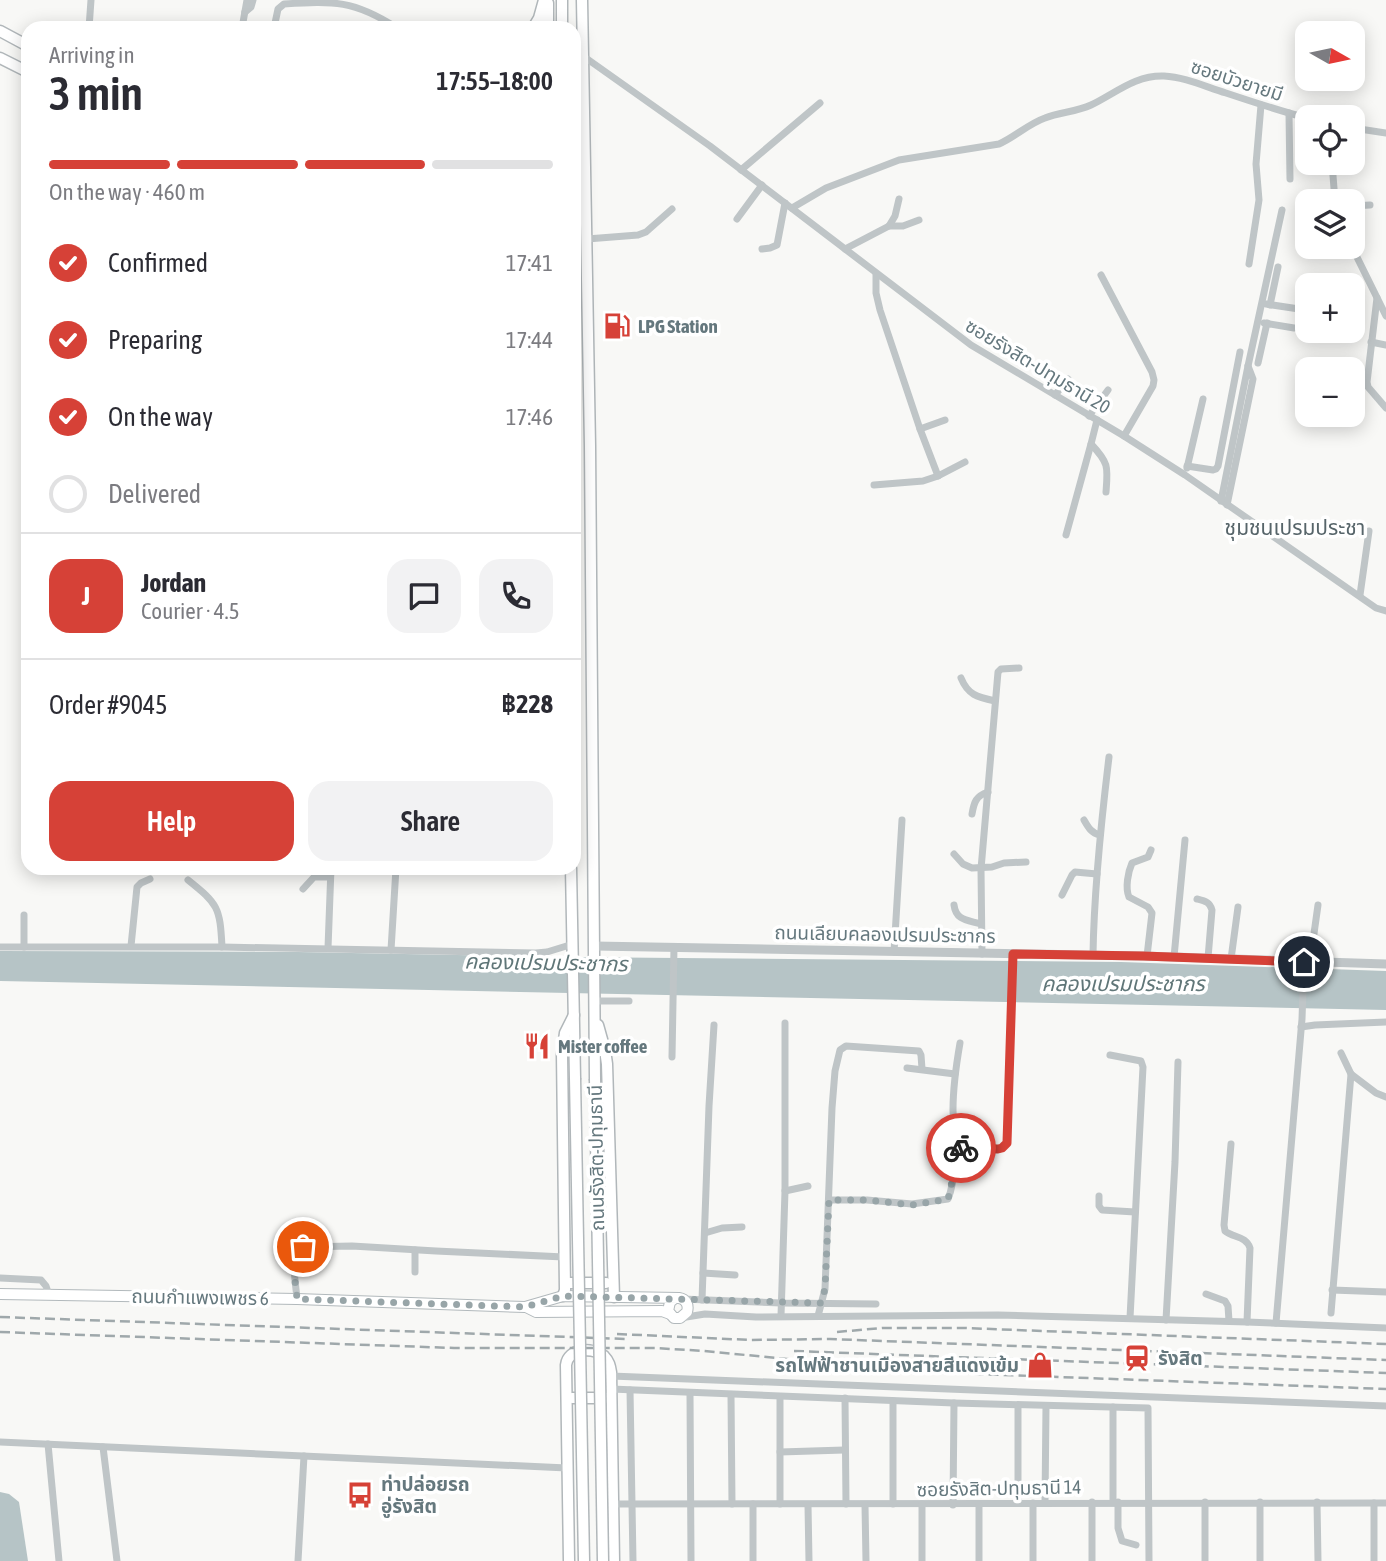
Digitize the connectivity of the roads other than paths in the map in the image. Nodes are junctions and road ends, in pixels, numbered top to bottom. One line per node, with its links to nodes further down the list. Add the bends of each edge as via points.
1 (91, 0): 9 (street)
2 (247, 0): 8 (street)
3 (253, 0): 8 (street)
4 (546, 0): 13 (main road); 14 (main road)
5 (562, 0): 15 (main road)
6 (582, 0): 17 (main road, ถนนรังสิต-ปทุมธานี)
7 (330, 1): 11 (street, via 284,4); 12 (street, via 361,6)
8 (245, 12): 10 (street)
9 (90, 21)
10 (243, 21)
11 (275, 21)
12 (386, 21)
13 (537, 21)
14 (548, 21)
15 (562, 21)
16 (0, 31): 19 (main road)
17 (583, 33): 18 (main road); 20 (main road, ถนนรังสิต-ปทุมธานี)
18 (581, 36)
19 (21, 42)
20 (583, 56): 30 (street, ซอยรังสิต-ปทุมธานี 20); 33 (main road, ถนนรังสิต-ปทุมธานี)
21 (0, 58): 22 (main road)
22 (21, 68)
23 (820, 103): 30 (street)
24 (1261, 105): 25 (street, ซอยบัวยายมี); 35 (street, ซอยบัวยายมี, via 1188,80 1150,77 1089,107 1044,118 999,144 907,158); 47 (street, via 1256,164 1259,200)
25 (1289, 113): 26 (street, ซอยบัวยายมี); 31 (street)
26 (1295, 115)
27 (1365, 129): 28 (street)
28 (1386, 132)
29 (581, 158): 33 (main road)
30 (741, 170): 32 (street, ซอยรังสิต-ปทุมธานี 20)
31 (1290, 178)
32 (761, 185): 35 (street, ซอยรังสิต-ปทุมธานี 20); 40 (street)
33 (586, 194): 43 (main road, ถนนรังสิต-ปทุมธานี)
34 (899, 199): 42 (street)
35 (789, 205): 44 (street, via 777,246); 45 (street, ซอยรังสิต-ปทุมธานี 20)
36 (1365, 205): 37 (street)
37 (1370, 205)
38 (672, 209): 43 (street, via 638,235)
39 (1282, 210): 52 (street)
40 (737, 219)
41 (919, 220): 42 (street)
42 (888, 226): 45 (street)
43 (587, 239): 119 (main road, ถนนรังสิต-ปทุมธานี)
44 (762, 248)
45 (845, 249): 49 (street, ซอยรังสิต-ปทุมธานี 20)
46 (1358, 259): 51 (street)
47 (1249, 264)
48 (1278, 267): 52 (street)
49 (876, 274): 64 (street, ซอยรังสิต-ปทุมธานี 20, via 979,352); 69 (street, via 878,301)
50 (1101, 275): 70 (street, via 1154,380)
51 (1377, 298): 54 (street); 58 (street)
52 (1266, 304): 53 (street); 55 (street)
53 (1295, 309)
54 (1386, 316)
55 (1258, 322): 56 (street); 78 (street, via 1248,366 1253,379)
56 (1267, 323): 57 (street); 61 (street)
57 (1294, 328)
58 (1371, 342): 59 (street); 66 (street, via 1368,387)
59 (1386, 345)
60 (1240, 352): 73 (street, via 1218,466 1213,470)
61 (1258, 363)
62 (1068, 379): 64 (street)
63 (1108, 390): 67 (street)
64 (1055, 396): 67 (street, ซอยรังสิต-ปทุมธานี 20)
65 (1203, 399): 73 (street)
66 (1386, 408)
67 (1093, 418): 70 (street, ซอยรังสิต-ปทุมธานี 20); 71 (street)
68 (945, 421): 69 (street)
69 (920, 429): 75 (street)
70 (1124, 436): 74 (street, ซอยรังสิต-ปทุมธานี 20)
71 (1091, 444): 77 (street, via 1106,463); 80 (street)
72 (965, 462): 75 (street)
73 (1187, 466): 74 (street)
74 (1185, 475): 78 (street, ซอยรังสิต-ปทุมธานี 20)
75 (938, 477): 76 (street)
76 (874, 485)
77 (1106, 492)
78 (1224, 503): 81 (street, ซอยรังสิต-ปทุมธานี 20)
79 (1369, 531): 81 (street)
80 (1066, 535)
81 (1360, 595): 82 (street, ซอยรังสิต-ปทุมธานี 20)
82 (1386, 611)
83 (1019, 668): 85 (street, via 999,670)
84 (961, 678): 85 (street, via 971,693)
85 (995, 701): 87 (street)
86 (1109, 757): 91 (street)
87 (988, 792): 88 (street, via 976,799); 96 (street)
88 (972, 814)
89 (902, 820): 120 (street)
90 (1084, 820): 91 (street)
91 (1100, 835): 97 (street)
92 (1185, 840): 125 (street)
93 (1151, 850): 124 (street, via 1148,857 1132,863 1127,892 1152,913)
94 (954, 854): 96 (street, via 967,866)
95 (1026, 862): 96 (street)
96 (981, 869): 110 (street)
97 (1097, 874): 104 (street, via 1075,872); 122 (street)
98 (396, 875): 118 (street)
99 (571, 875): 116 (main road, ถนนรังสิต-ปทุมธานี)
100 (330, 877): 103 (street, via 314,877); 115 (street)
101 (150, 879): 111 (street, via 137,887)
102 (188, 880): 114 (street, via 217,909)
103 (303, 889)
104 (1062, 895)
105 (1197, 899): 126 (street, via 1210,904 1212,910)
106 (954, 905): 110 (street, via 959,917)
107 (1318, 905): 128 (street)
108 (1238, 907): 127 (street)
109 (24, 915): 113 (street)
110 (981, 924): 121 (street)
111 (131, 946): 113 (street); 114 (street)
112 (0, 947): 113 (street)
113 (24, 947)
114 (222, 947): 115 (street)
115 (328, 948): 118 (street)
116 (573, 949): 118 (street, via 536,953); 132 (main road, ถนนรังสิต-ปทุมธานี)
117 (674, 949): 119 (street, ถนนเลียบคลองเปรมประชากร); 120 (street, ถนนเลียบคลองเปรมประชากร); 140 (street)
118 (391, 950)
119 (594, 950): 131 (main road, ถนนรังสิต-ปทุมธานี)
120 (894, 952): 121 (street, ถนนเลียบคลองเปรมประชากร)
121 (982, 954): 123 (street, ถนนเลียบคลองเปรมประชากร)
122 (1093, 955): 123 (street, ถนนเลียบคลองเปรมประชากร); 124 (street, ถนนเลียบคลองเปรมประชากร)
123 (1012, 956): 148 (street, via 1007,1143 998,1149)
124 (1147, 956): 125 (street, ถนนเลียบคลองเปรมประชากร)
125 (1174, 957): 126 (street, ถนนเลียบคลองเปรมประชากร)
126 (1208, 958): 127 (street, ถนนเลียบคลองเปรมประชากร)
127 (1231, 959): 128 (street, ถนนเลียบคลองเปรมประชากร)
128 (1306, 963): 129 (street, ถนนเลียบคลองเปรมประชากร); 134 (street)
129 (1386, 964)
130 (629, 1001): 131 (street)
131 (594, 1004): 163 (main road, via 607,1064); 240 (main road, ถนนรังสิต-ปทุมธานี, bridge)
132 (574, 1015): 157 (main road, via 562,1054); 239 (main road, ถนนรังสิต-ปทุมธานี, bridge)
133 (1386, 1022): 134 (street)
134 (1302, 1023): 187 (street)
135 (785, 1024): 150 (street)
136 (714, 1025): 155 (street)
137 (960, 1043): 144 (street)
138 (1341, 1053): 145 (street)
139 (1110, 1055): 153 (street, via 1141,1062 1143,1067)
140 (672, 1057)
141 (1178, 1062): 184 (street)
142 (908, 1068): 143 (street)
143 (922, 1069): 144 (street); 152 (street, via 921,1055 915,1050 846,1046 840,1050 832,1108)
144 (955, 1074): 148 (street)
145 (1351, 1074): 146 (street); 164 (street)
146 (1386, 1097)
147 (1231, 1144): 186 (street, via 1224,1225 1225,1231 1244,1239 1250,1248)
148 (955, 1149): 152 (street, via 948,1199 912,1205)
149 (808, 1186): 150 (street)
150 (785, 1191): 174 (street)
151 (1098, 1196): 153 (street, via 1102,1210)
152 (829, 1200): 175 (street)
153 (1135, 1212): 183 (street)
154 (742, 1227): 155 (street)
155 (705, 1233): 159 (street)
156 (415, 1250): 157 (street); 158 (street); 171 (street, via 303,1247 295,1259)
157 (565, 1257): 162 (main road)
158 (415, 1272)
159 (703, 1273): 160 (street); 172 (street)
160 (735, 1275)
161 (0, 1278): 168 (street, via 41,1280)
162 (565, 1282): 163 (main road); 169 (main road)
163 (612, 1283): 170 (main road)
164 (1332, 1290): 165 (street); 178 (street)
165 (1386, 1292)
166 (0, 1294): 168 (main road, ถนนกำแพงเพชร 6)
167 (1206, 1294): 185 (street, via 1225,1301)
168 (49, 1295): 171 (main road, ถนนกำแพงเพชร 6)
169 (563, 1296): 170 (main road, ถนนกำแพงเพชร 6); 177 (main road, ถนนกำแพงเพชร 6)
170 (614, 1297): 173 (main road, ถนนกำแพงเพชร 6)
171 (297, 1299): 177 (main road, ถนนกำแพงเพชร 6)
172 (702, 1300): 173 (street); 174 (street)
173 (682, 1301): 179 (street); 180 (main road, via 687,1312); 180 (main road, via 669,1304)
174 (781, 1303): 175 (street); 181 (street)
175 (821, 1303): 176 (street); 182 (street)
176 (876, 1304)
177 (525, 1307): 180 (main road, ถนนกำแพงเพชร 6, via 536,1312 663,1311)
178 (1331, 1313)
179 (705, 1314): 180 (street); 181 (street)
180 (675, 1316)
181 (781, 1316): 182 (street)
182 (818, 1316): 183 (street)
183 (1130, 1318): 184 (street)
184 (1166, 1320): 185 (street)
185 (1229, 1321): 186 (street)
186 (1247, 1322): 187 (street)
187 (1276, 1324): 188 (street)
188 (1386, 1328)
189 (611, 1376): 191 (main road); 195 (main road, via 610,1363 602,1354 570,1354); 201 (street)
190 (630, 1390): 191 (street); 192 (street); 222 (street)
191 (611, 1393): 195 (main road); 221 (main road)
192 (690, 1393): 193 (street); 231 (street)
193 (730, 1395): 194 (street); 223 (street)
194 (780, 1397): 196 (street); 207 (street)
195 (566, 1398): 209 (main road)
196 (845, 1398): 197 (street); 206 (street)
197 (893, 1401): 198 (street); 228 (street)
198 (954, 1403): 199 (street); 233 (street)
199 (1018, 1405): 200 (street); 215 (street)
200 (1046, 1406): 202 (street); 217 (street)
201 (1386, 1406)
202 (1112, 1407): 210 (street); 211 (street, via 1148,1408)
203 (0, 1442): 204 (street)
204 (48, 1444): 205 (street); 235 (street)
205 (103, 1447): 208 (street); 236 (street)
206 (844, 1450): 207 (street); 226 (street)
207 (780, 1452): 225 (street)
208 (304, 1456): 209 (street); 237 (street)
209 (567, 1468): 238 (main road)
210 (1115, 1502): 211 (street, ซอยรังสิต-ปทุมธานี 14); 218 (street, ซอยรังสิต-ปทุมธานี 14); 234 (street, via 1119,1535 1122,1541)
211 (1149, 1502): 212 (street, ซอยรังสิต-ปทุมธานี 14); 251 (street)
212 (1205, 1502): 213 (street, ซอยรังสิต-ปทุมธานี 14); 252 (street)
213 (1260, 1502): 214 (street, ซอยรังสิต-ปทุมธานี 14); 253 (street)
214 (1317, 1502): 219 (street, ซอยรังสิต-ปทุมธานี 14); 254 (street)
215 (1017, 1503): 216 (street, ซอยรังสิต-ปทุมธานี 14); 230 (street, ซอยรังสิต-ปทุมธานี 14)
216 (1032, 1503): 217 (street, ซอยรังสิต-ปทุมธานี 14); 249 (street)
217 (1045, 1503): 218 (street, ซอยรังสิต-ปทุมธานี 14)
218 (1092, 1503): 250 (street)
219 (1374, 1503): 220 (street, ซอยรังสิต-ปทุมธานี 14); 255 (street)
220 (1386, 1503)
221 (613, 1504): 222 (street, ซอยรังสิต-ปทุมธานี 14); 241 (main road)
222 (632, 1504): 231 (street, ซอยรังสิต-ปทุมธานี 14); 242 (street)
223 (732, 1504): 224 (street, ซอยรังสิต-ปทุมธานี 14); 231 (street, ซอยรังสิต-ปทุมธานี 14)
224 (753, 1504): 225 (street, ซอยรังสิต-ปทุมธานี 14); 244 (street)
225 (780, 1504): 232 (street, ซอยรังสิต-ปทุมธานี 14)
226 (846, 1504): 227 (street, ซอยรังสิต-ปทุมธานี 14); 232 (street, ซอยรังสิต-ปทุมธานี 14)
227 (865, 1504): 228 (street, ซอยรังสิต-ปทุมธานี 14); 246 (street)
228 (892, 1504): 229 (street, ซอยรังสิต-ปทุมธานี 14)
229 (922, 1504): 233 (street, ซอยรังสิต-ปทุมธานี 14); 247 (street)
230 (979, 1504): 233 (street, ซอยรังสิต-ปทุมธานี 14); 248 (street)
231 (690, 1505): 243 (street)
232 (808, 1505): 245 (street)
233 (953, 1505)
234 (1136, 1545)
235 (59, 1561)
236 (117, 1561)
237 (298, 1561)
238 (569, 1561)
239 (584, 1561)
240 (603, 1561)
241 (614, 1561)
242 (632, 1561)
243 (691, 1561)
244 (753, 1561)
245 (808, 1561)
246 (866, 1561)
247 (922, 1561)
248 (979, 1561)
249 (1033, 1561)
250 (1092, 1561)
251 (1149, 1561)
252 (1205, 1561)
253 (1260, 1561)
254 (1318, 1561)
255 (1374, 1561)

